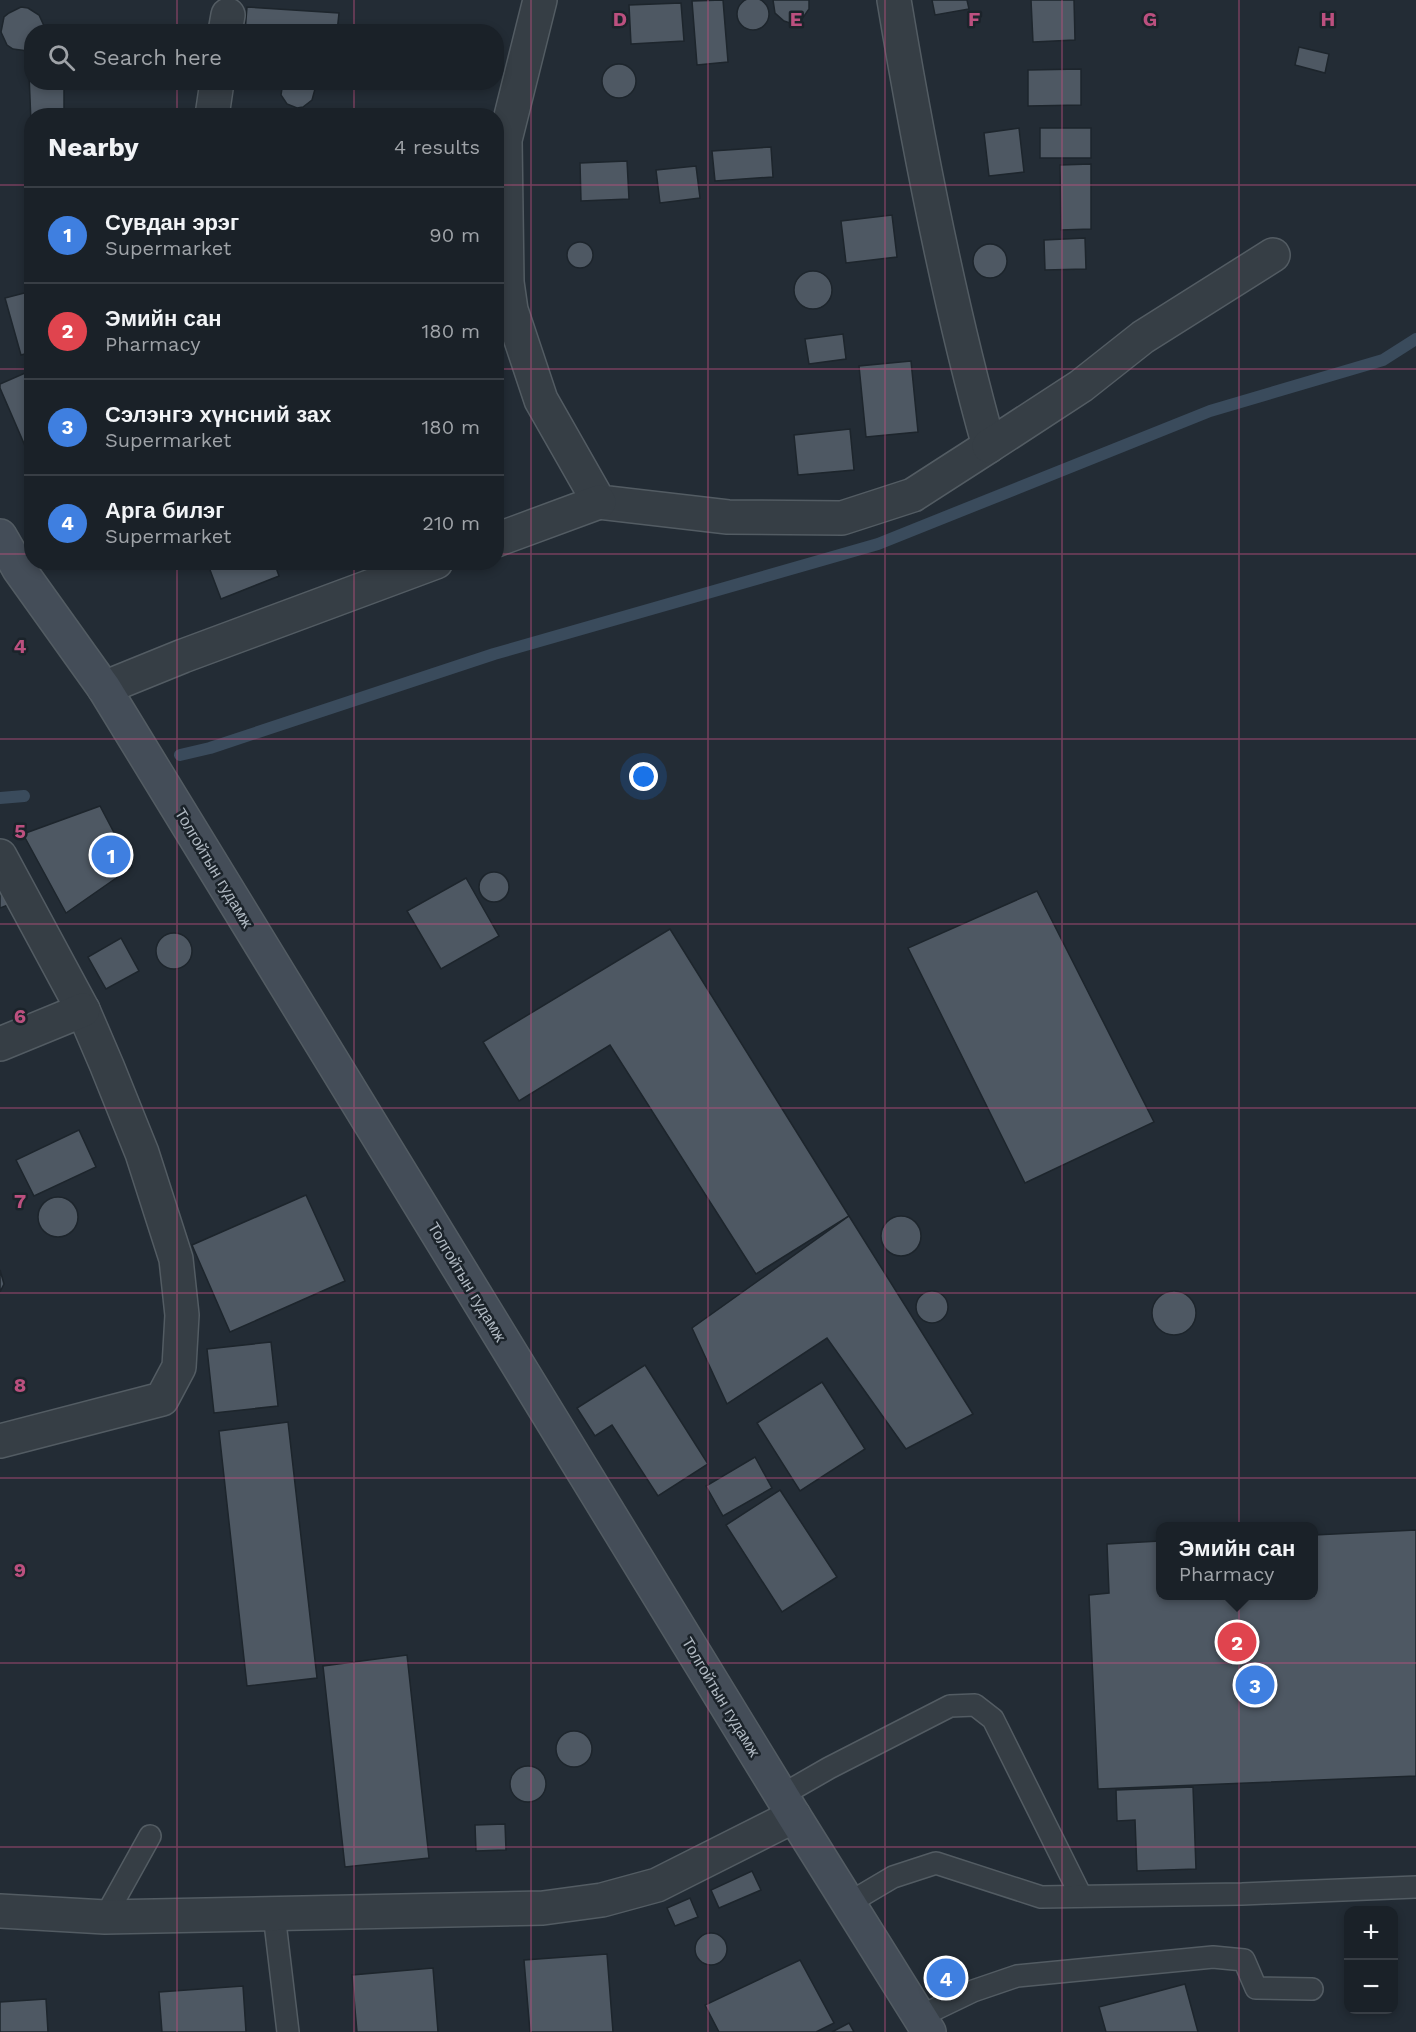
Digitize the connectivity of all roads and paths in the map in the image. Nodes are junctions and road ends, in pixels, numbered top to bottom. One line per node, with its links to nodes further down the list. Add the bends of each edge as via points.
1 (540, 0): 6 (street, via 505,140)
2 (894, 0): 7 (street, via 915,124 969,374)
3 (216, 90): 4 (street)
4 (213, 108)
5 (1273, 255): 7 (street, via 1143,338 1081,386)
6 (504, 311): 8 (street, via 541,400)
7 (989, 446): 8 (street, via 913,495 842,518 728,517)
8 (599, 502): 10 (street)
9 (0, 536): 12 (main road, Толгойтын гудамж)
10 (504, 537)
11 (414, 570): 13 (street)
12 (9, 573): 13 (main road, Толгойтын гудамж)
13 (104, 688): 18 (main road, Толгойтын гудамж)
14 (0, 856): 15 (street)
15 (82, 1010): 16 (street); 17 (street, via 142,1153 176,1258 182,1315 179,1367 162,1399)
16 (0, 1044)
17 (0, 1441)
18 (788, 1806): 21 (lane, via 829,1768 950,1706 975,1705 993,1719); 22 (main road, Толгойтын гудамж); 24 (street, via 657,1885 602,1900 543,1908)
19 (150, 1836): 25 (lane)
20 (1416, 1887): 21 (lane)
21 (1081, 1896): 22 (lane, via 1041,1897 936,1863 893,1877)
22 (849, 1903): 27 (main road, Толгойтын гудамж)
23 (0, 1911): 25 (street)
24 (274, 1914): 25 (street); 28 (lane)
25 (105, 1917)
26 (1312, 1989): 27 (lane, via 1256,1988 1244,1960 1213,1957 1017,1976 973,1991)
27 (924, 2024)
28 (288, 2032)

